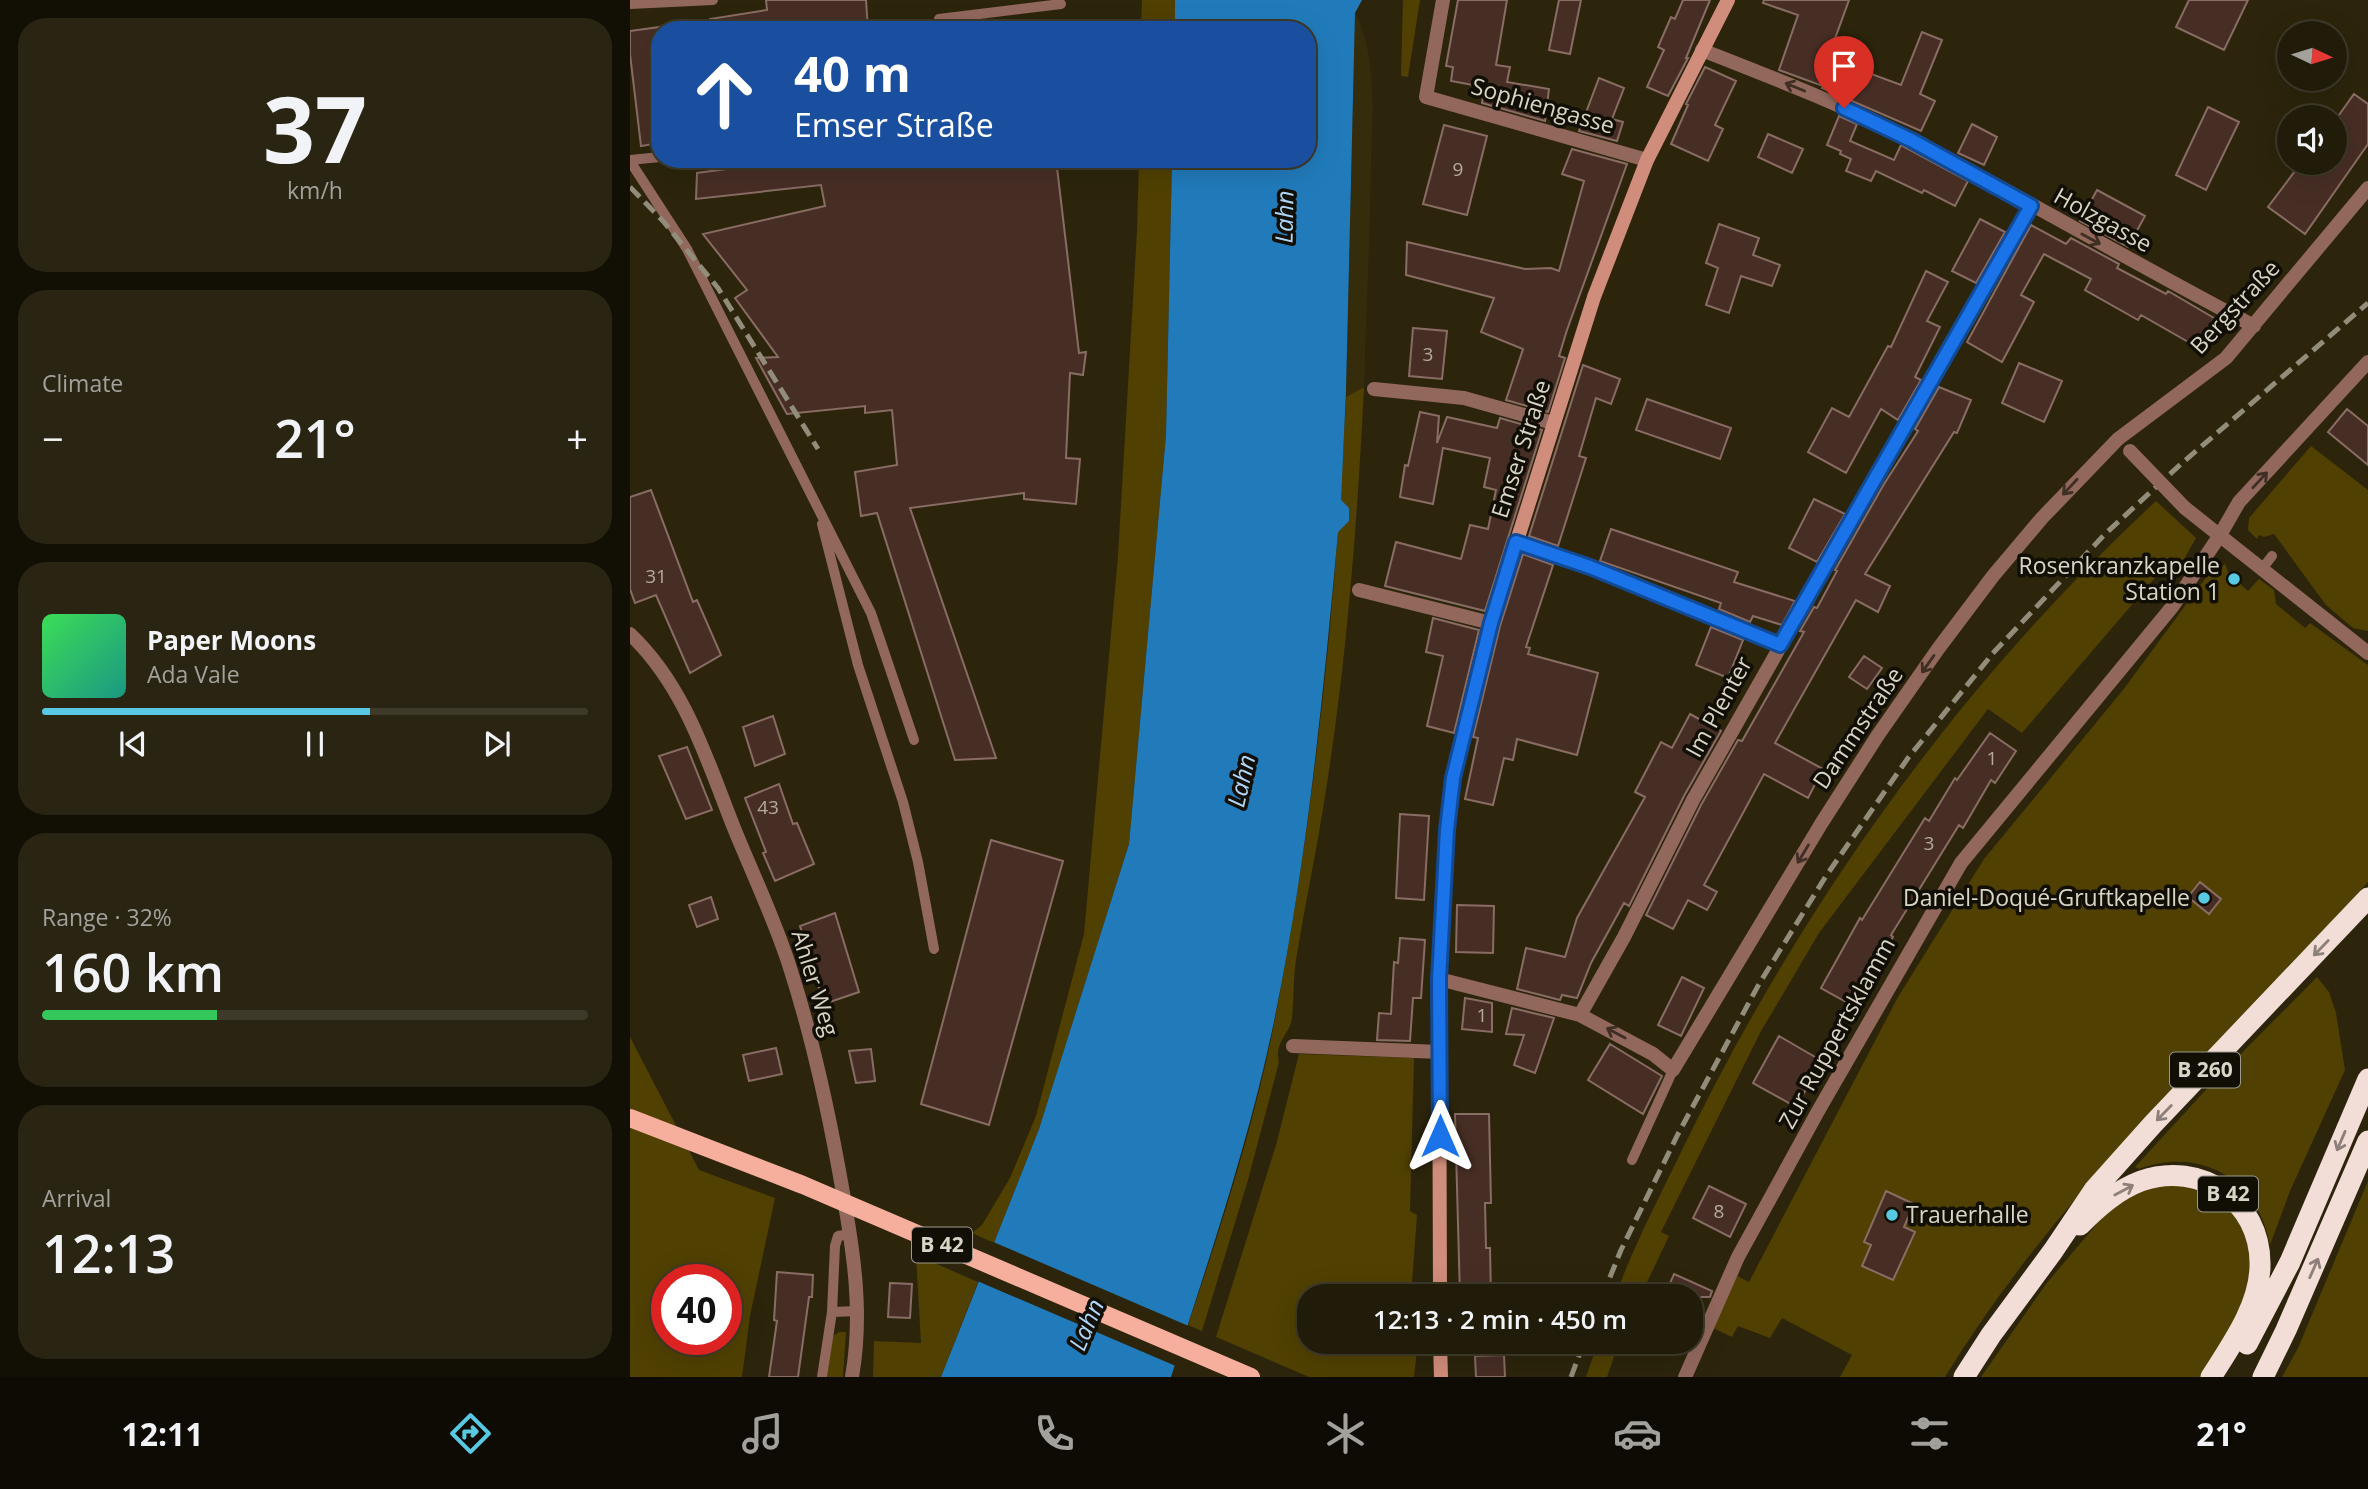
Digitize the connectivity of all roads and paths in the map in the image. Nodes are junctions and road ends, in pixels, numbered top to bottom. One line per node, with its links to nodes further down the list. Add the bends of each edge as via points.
1 (713, 0): 4 (lane)
2 (1443, 0): 9 (street, Sophiengasse, via 1426,97)
3 (1728, 0): 7 (street, Emser Straße)
4 (630, 4)
5 (1061, 4): 6 (lane)
6 (939, 21)
7 (1702, 50): 9 (street, Emser Straße); 12 (street, Holzgasse, one-way to 7, via 1822,97)
8 (651, 158): 10 (lane)
9 (1647, 160): 16 (street, Emser Straße, via 1594,297)
10 (630, 161): 18 (lane, via 687,249)
11 (2368, 188): 13 (street, Bergstraße)
12 (2031, 206): 13 (street, Holzgasse, one-way to 13); 26 (street, Im Plenter)
13 (2254, 326): 17 (street, Bergstraße, via 2226,358)
14 (2368, 362): 19 (street, Zur Ruppertsklamm, one-way to 14, via 2239,502)
15 (1374, 389): 16 (street, via 1464,398)
16 (1553, 423): 20 (street, Emser Straße)
17 (2118, 439): 19 (street, bridge, via 2185,508); 35 (street, Dammstraße, one-way to 35, via 2042,517 1938,649 1828,813)
18 (817, 503): 28 (lane, via 871,613); 30 (lane, via 858,665 906,814)
19 (2220, 535): 22 (street); 51 (street, Zur Ruppertsklamm, via 2172,607 1961,863 1738,1257)
20 (1516, 542): 24 (street, Emser Straße); 26 (street, via 1590,567)
21 (2272, 556): 22 (lane)
22 (2262, 569): 27 (street)
23 (1359, 590): 24 (street)
24 (1491, 623): 31 (street, Emser Straße, via 1453,778)
25 (630, 634): 40 (street, Ahler Weg, via 647,650 686,707 791,970 832,1127)
26 (1780, 645): 32 (street, Im Plenter)
27 (2368, 653)
28 (914, 740)
29 (2368, 898): 41 (highway, B 260, one-way to 41, via 2094,1190)
30 (934, 949)
31 (1439, 979): 32 (street); 34 (street, Emser Straße)
32 (1580, 1015): 35 (street, one-way to 32)
33 (1293, 1046): 34 (street)
34 (1440, 1052): 42 (street, Emser Straße)
35 (1674, 1070): 39 (lane)
36 (2368, 1079): 54 (highway, one-way to 54, via 2290,1262)
37 (630, 1118): 49 (main road, B 42, bridge, via 803,1185)
38 (2368, 1140): 45 (highway, one-way to 38)
39 (1632, 1160)
40 (850, 1234): 43 (street, Ahler Weg); 44 (lane, via 838,1236 835,1246)
41 (2053, 1251): 52 (highway, B 260); 53 (highway, B 42, one-way to 53, via 2100,1206 2142,1181 2191,1177 2215,1184 2234,1198 2249,1217 2260,1265 2246,1316)
42 (1440, 1284)
43 (859, 1311): 44 (lane); 48 (street, Ahler Weg)
44 (832, 1312): 47 (lane)
45 (2286, 1330): 55 (highway); 56 (highway)
46 (1440, 1354): 50 (street)
47 (822, 1377)
48 (852, 1377)
49 (1251, 1377)
50 (1440, 1377)
51 (1685, 1377)
52 (1964, 1377)
53 (2211, 1377)
54 (2227, 1377)
55 (2256, 1377)
56 (2263, 1377)

